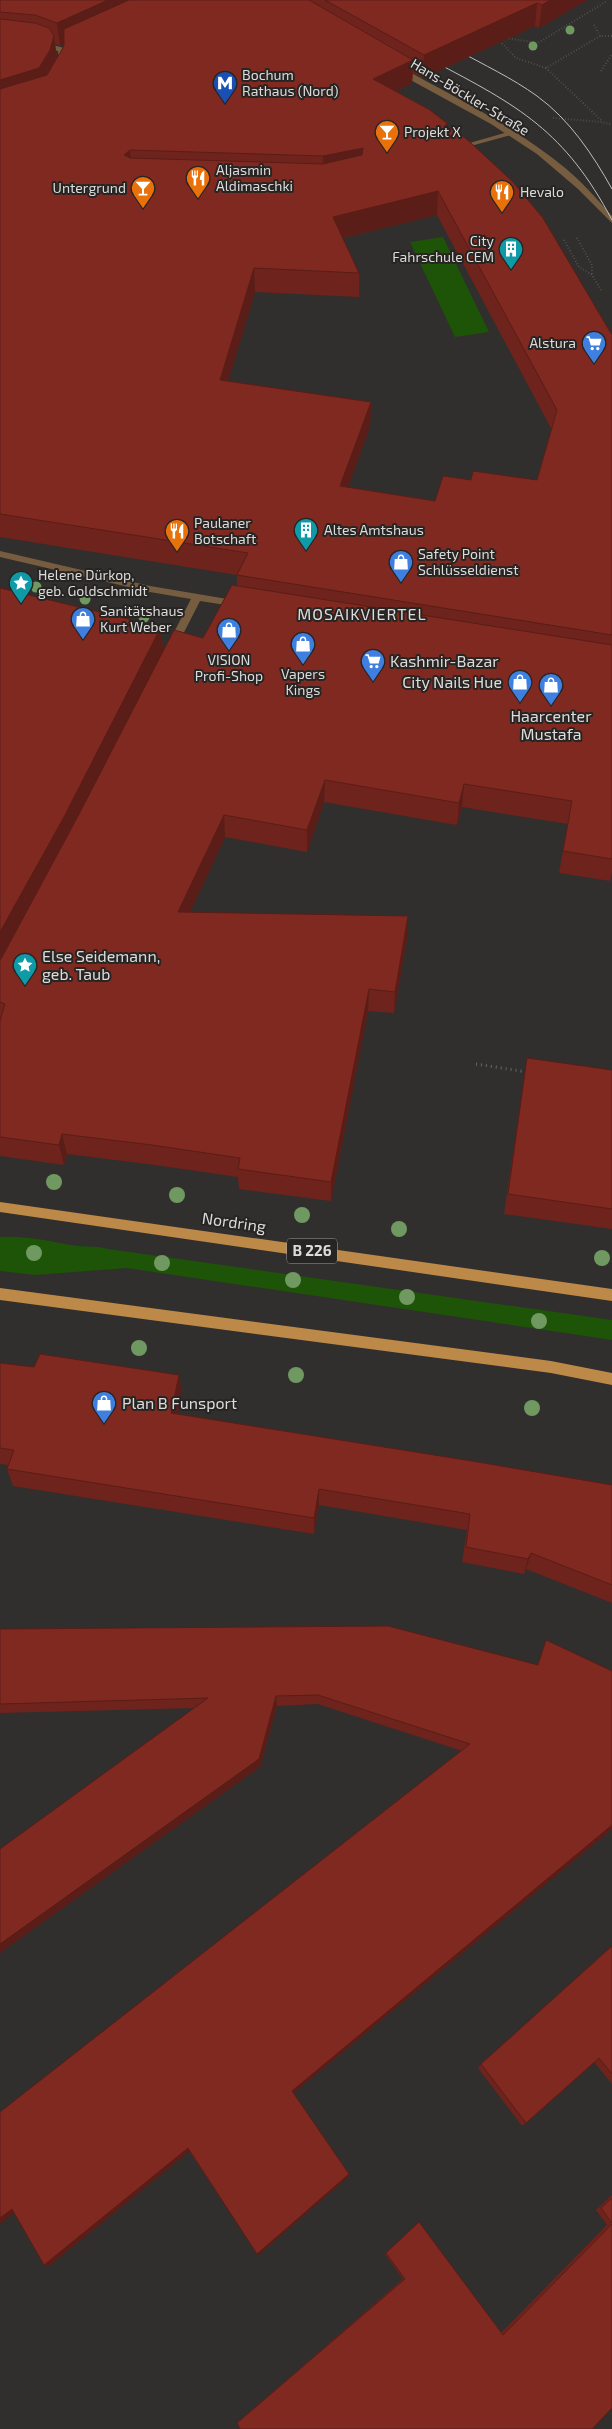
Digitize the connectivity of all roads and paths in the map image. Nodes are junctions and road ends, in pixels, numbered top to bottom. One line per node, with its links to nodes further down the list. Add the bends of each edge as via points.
1 (607, 1): 10 (path, via 538,43 496,37 516,58)
2 (594, 24): 3 (path)
3 (600, 36): 4 (path); 10 (path)
4 (612, 36)
5 (27, 42): 7 (street)
6 (70, 46): 7 (street)
7 (61, 50): 12 (street, via 63,61)
8 (612, 54): 11 (path)
9 (387, 63): 16 (street, Hans-Böckler-Straße)
10 (546, 68): 14 (path)
11 (601, 71)
12 (55, 78)
13 (547, 118): 14 (path)
14 (602, 122): 15 (path)
15 (612, 126)
16 (511, 134): 17 (street); 18 (street, Hans-Böckler-Straße, via 554,164)
17 (449, 150)
18 (612, 221)
19 (577, 238): 21 (path, via 592,265)
20 (564, 240): 21 (path, via 579,267)
21 (592, 275): 22 (path)
22 (601, 290)
23 (0, 554): 24 (street)
24 (197, 597): 25 (street); 26 (street)
25 (254, 607)
26 (168, 653)
27 (476, 1064): 28 (path)
28 (536, 1073)
29 (0, 1206): 31 (main road, Nordring / B 226)
30 (0, 1294): 32 (main road, via 532,1364)
31 (612, 1295)
32 (612, 1379)

